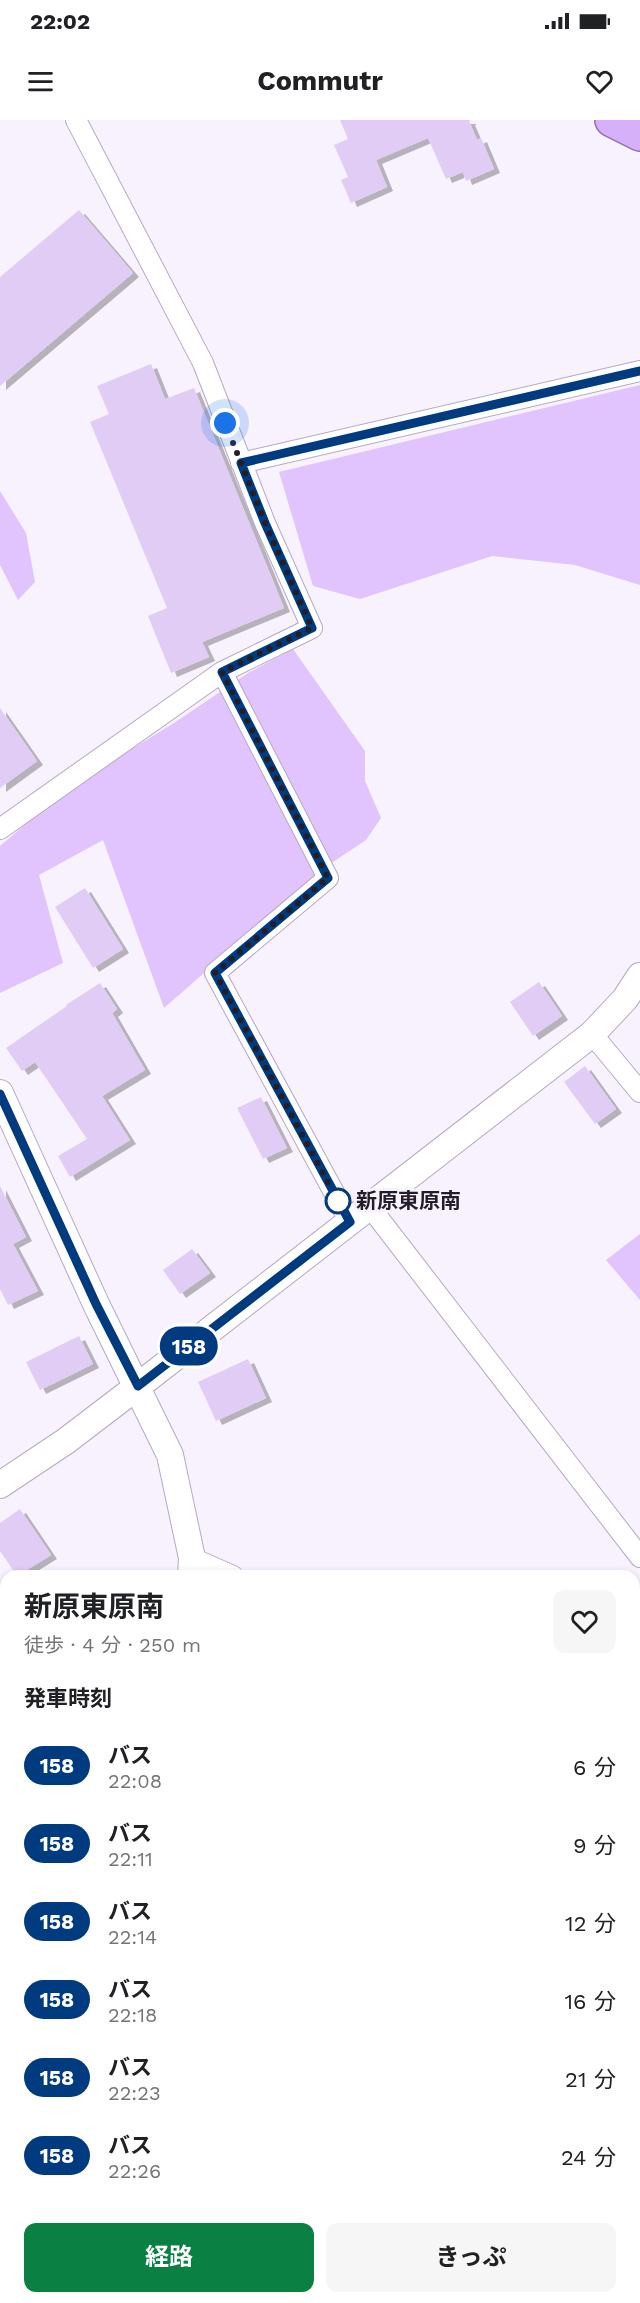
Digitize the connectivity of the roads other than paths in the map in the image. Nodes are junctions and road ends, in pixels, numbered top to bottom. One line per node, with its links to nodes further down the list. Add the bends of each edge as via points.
1 (76, 120): 5 (street, via 204,363)
2 (612, 120): 3 (highway)
3 (640, 134)
4 (640, 371): 5 (street)
5 (241, 463): 6 (street, via 312,628)
6 (222, 672): 7 (street); 12 (street, via 328,878 215,973)
7 (0, 829)
8 (640, 976): 9 (street, via 625,999)
9 (592, 1034): 10 (street); 12 (street)
10 (640, 1092)
11 (0, 1094): 13 (street)
12 (360, 1215): 13 (street); 15 (street)
13 (138, 1386): 14 (street); 16 (street, via 170,1455)
14 (0, 1485)
15 (640, 1557)
16 (191, 1567)

